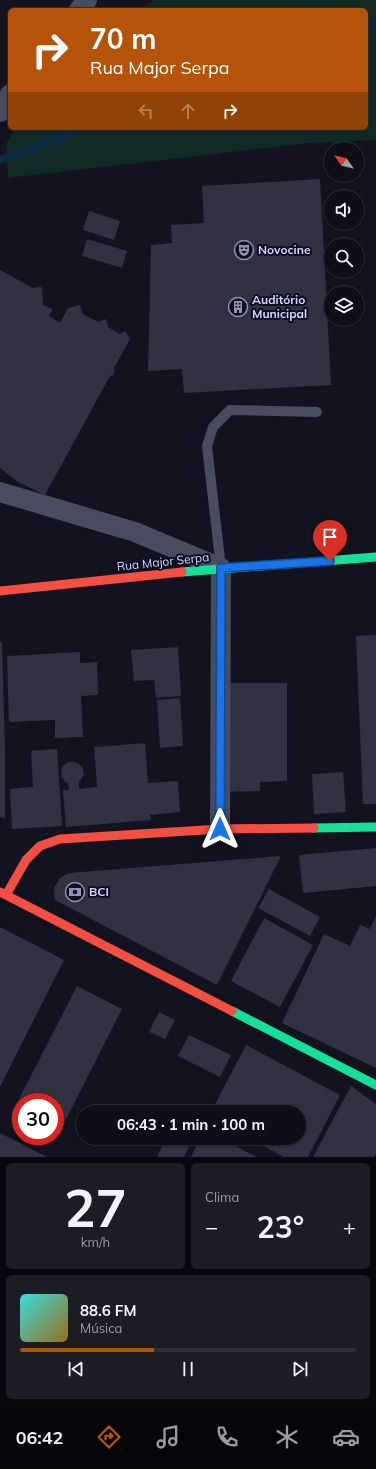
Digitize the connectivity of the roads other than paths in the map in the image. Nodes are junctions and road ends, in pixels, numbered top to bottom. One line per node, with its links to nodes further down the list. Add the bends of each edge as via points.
1 (87, 0): 2 (street)
2 (81, 8)
3 (8, 98): 4 (street)
4 (0, 112)
5 (317, 412): 8 (lane, via 230,410 213,427 208,446)
6 (0, 492): 8 (street, via 135,532)
7 (376, 557): 8 (street, Rua Major Serpa)
8 (221, 568): 9 (street, Rua Major Serpa); 11 (street)
9 (0, 591)
10 (376, 827): 11 (street)
11 (220, 829): 12 (street, via 60,839 40,846 26,860)
12 (3, 894): 13 (street)
13 (376, 1085)

